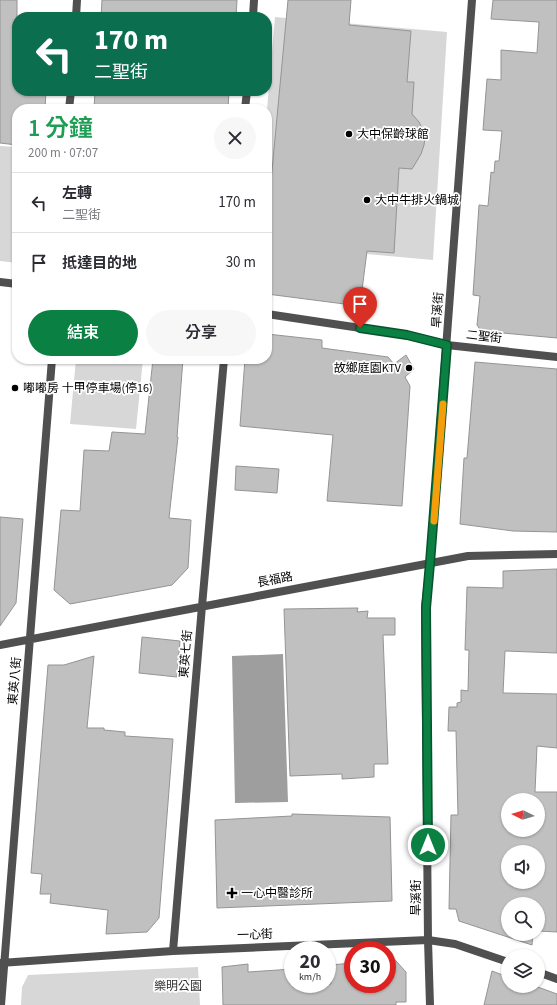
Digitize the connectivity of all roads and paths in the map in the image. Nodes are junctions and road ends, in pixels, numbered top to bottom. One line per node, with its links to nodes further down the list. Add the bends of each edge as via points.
1 (77, 0): 4 (street)
2 (254, 0): 5 (street)
3 (472, 0): 9 (street, 旱溪街)
4 (76, 12)
5 (253, 12)
6 (0, 282): 7 (street)
7 (12, 283)
8 (272, 315): 9 (street, 二聖街, via 407,335)
9 (447, 345): 10 (street, 二聖街); 14 (street, 旱溪街)
10 (557, 357)
11 (52, 364): 16 (street, 東英八街)
12 (224, 364): 15 (street, 東英七街)
13 (557, 554): 14 (street, 長福路, via 468,556)
14 (430, 563): 15 (street, 長福路); 18 (street, 旱溪街, via 426,608)
15 (202, 606): 16 (street, 長福路); 19 (street, 東英七街)
16 (30, 640): 17 (street, 長福路); 21 (street, 東英八街)
17 (0, 645)
18 (428, 940): 19 (street, 一心街); 20 (street, 一心街, via 456,944); 25 (street, 旱溪街)
19 (173, 951): 21 (street, 一心街)
20 (501, 960)
21 (2, 963): 24 (street, 東英八街)
22 (545, 975): 23 (street)
23 (557, 979)
24 (1, 1005)
25 (430, 1005)

